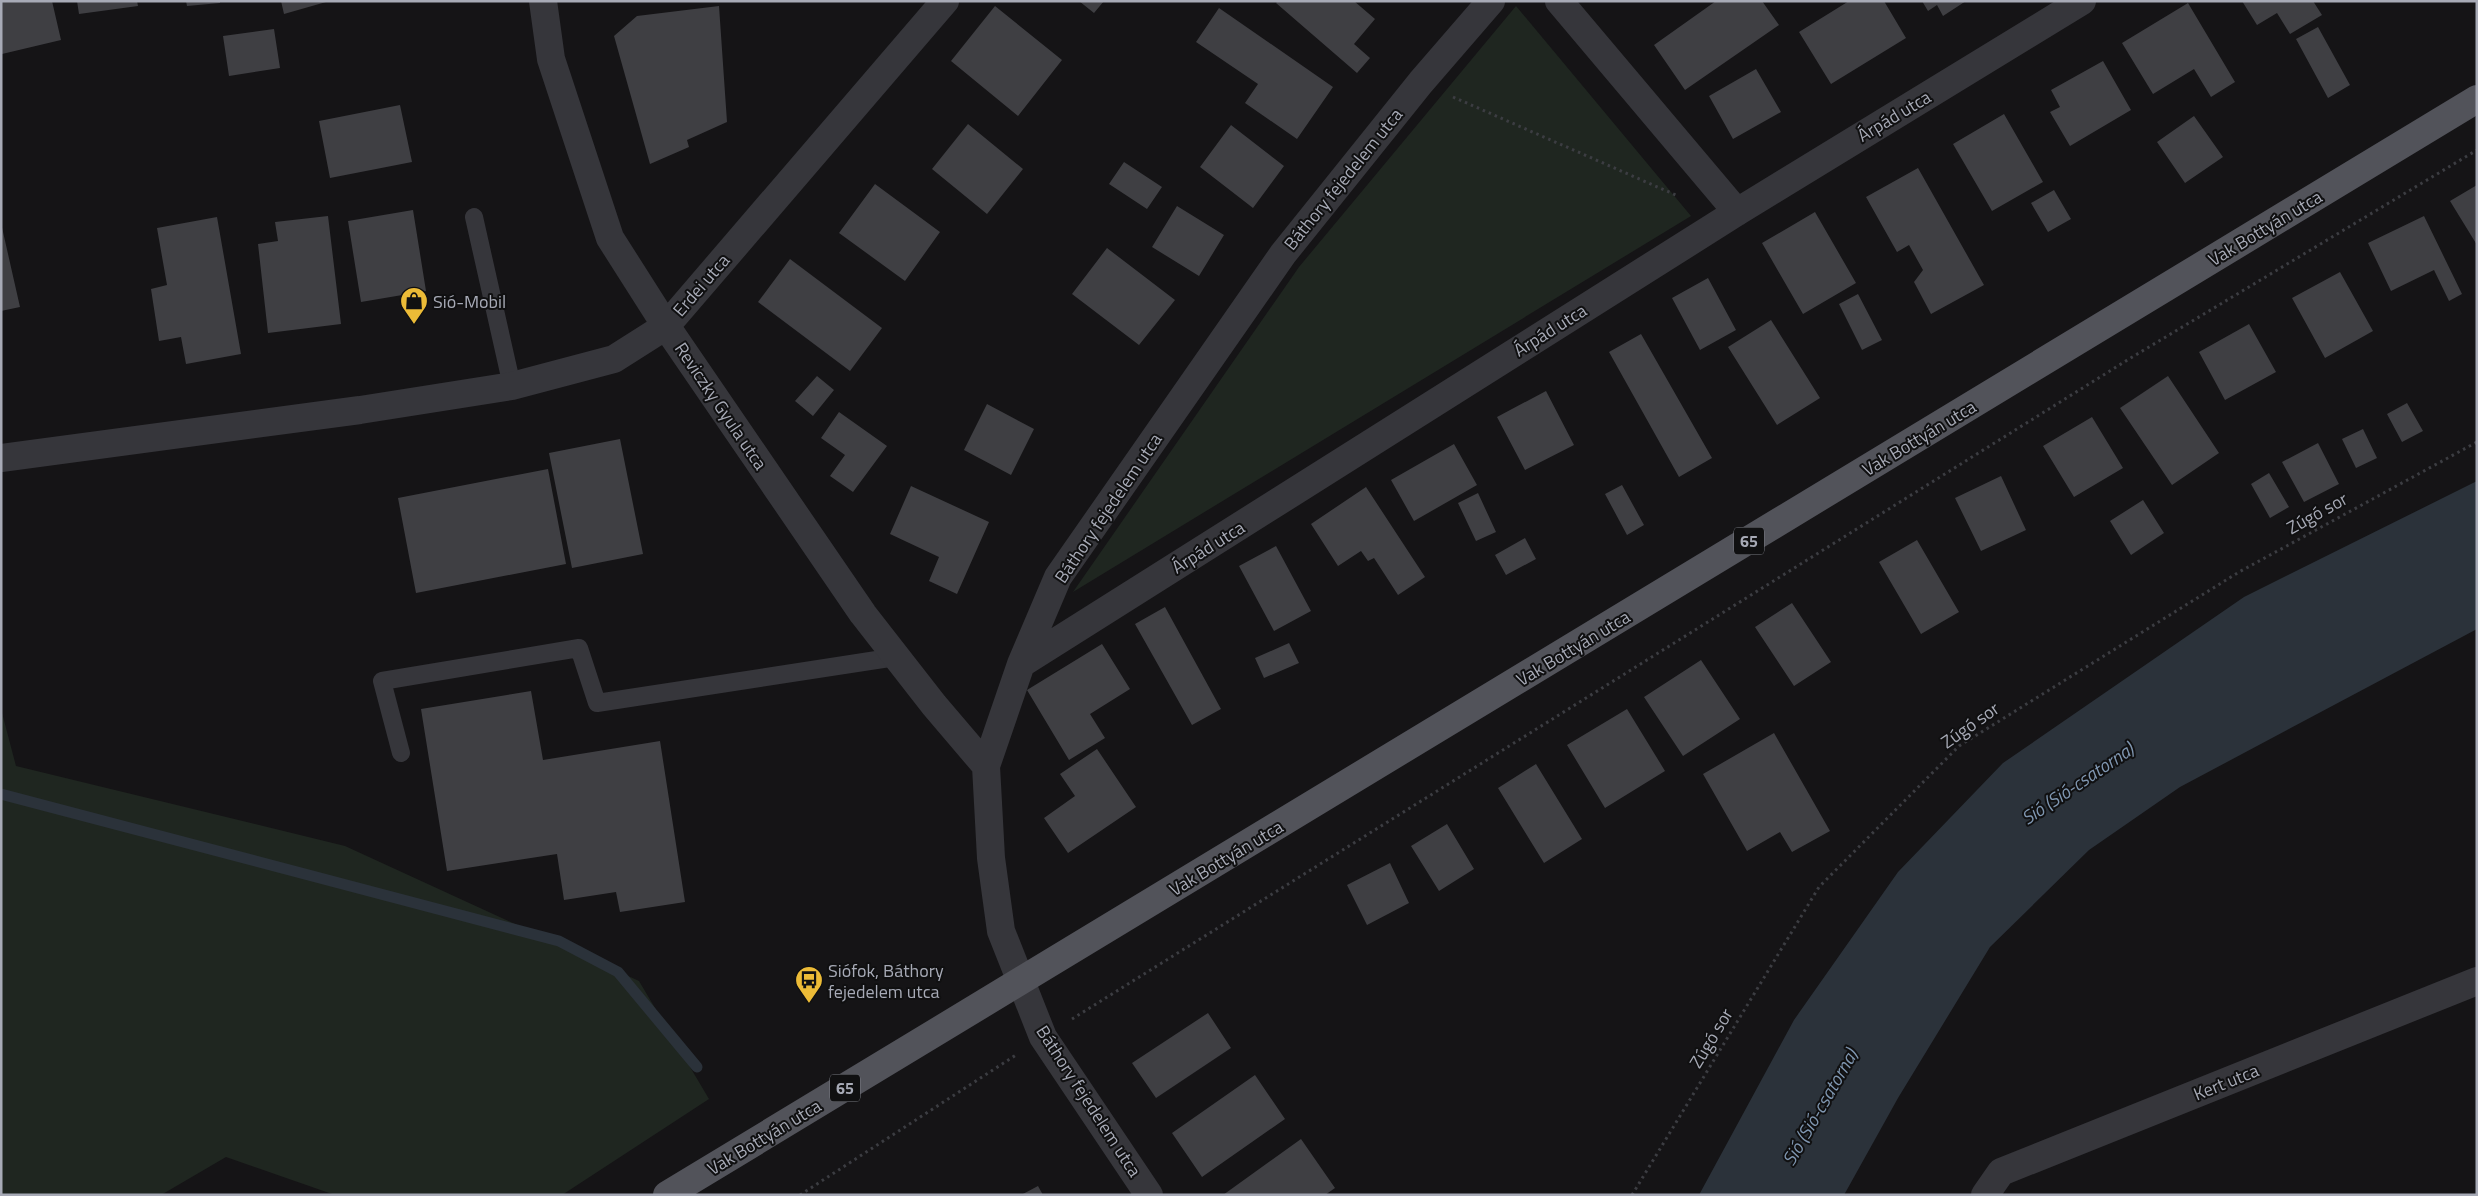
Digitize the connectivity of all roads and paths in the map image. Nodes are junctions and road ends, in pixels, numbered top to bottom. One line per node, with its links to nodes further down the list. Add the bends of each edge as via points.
1 (542, 1): 11 (street, Reviczky Gyula utca, via 551,59 610,238)
2 (945, 1): 11 (street, Erdei utca)
3 (1491, 1): 6 (street, Báthory fejedelem utca)
4 (1559, 1): 10 (street)
5 (2082, 1): 10 (street, Árpád utca)
6 (1421, 82): 10 (path); 16 (street, Báthory fejedelem utca, via 1283,254 1058,577)
7 (2477, 99): 20 (main road, Vak Bottyán utca / 65)
8 (2477, 150): 21 (path, via 2120,365)
9 (474, 217): 12 (lane)
10 (1726, 219): 16 (street, Árpád utca)
11 (666, 326): 12 (street, Erdei utca, via 614,359); 15 (street, Reviczky Gyula utca, via 863,614)
12 (512, 386): 14 (street, Erdei utca, via 360,410)
13 (2477, 442): 25 (path, Zúgó sor, via 2239,572 1959,746 1820,887)
14 (1, 458)
15 (896, 657): 17 (lane, via 597,703 579,648 382,681); 18 (street, Reviczky Gyula utca)
16 (1021, 664): 18 (street, Báthory fejedelem utca)
17 (401, 753)
18 (986, 766): 20 (street, Báthory fejedelem utca, via 991,858 1001,931)
19 (2477, 981): 26 (street, Kert utca, via 2001,1172)
20 (1022, 982): 21 (street, Báthory fejedelem utca); 22 (main road, Vak Bottyán utca / 65)
21 (1043, 1037): 23 (path); 24 (street, Báthory fejedelem utca)
22 (667, 1195)
23 (800, 1195)
24 (1149, 1195)
25 (1632, 1195)
26 (1985, 1195)

